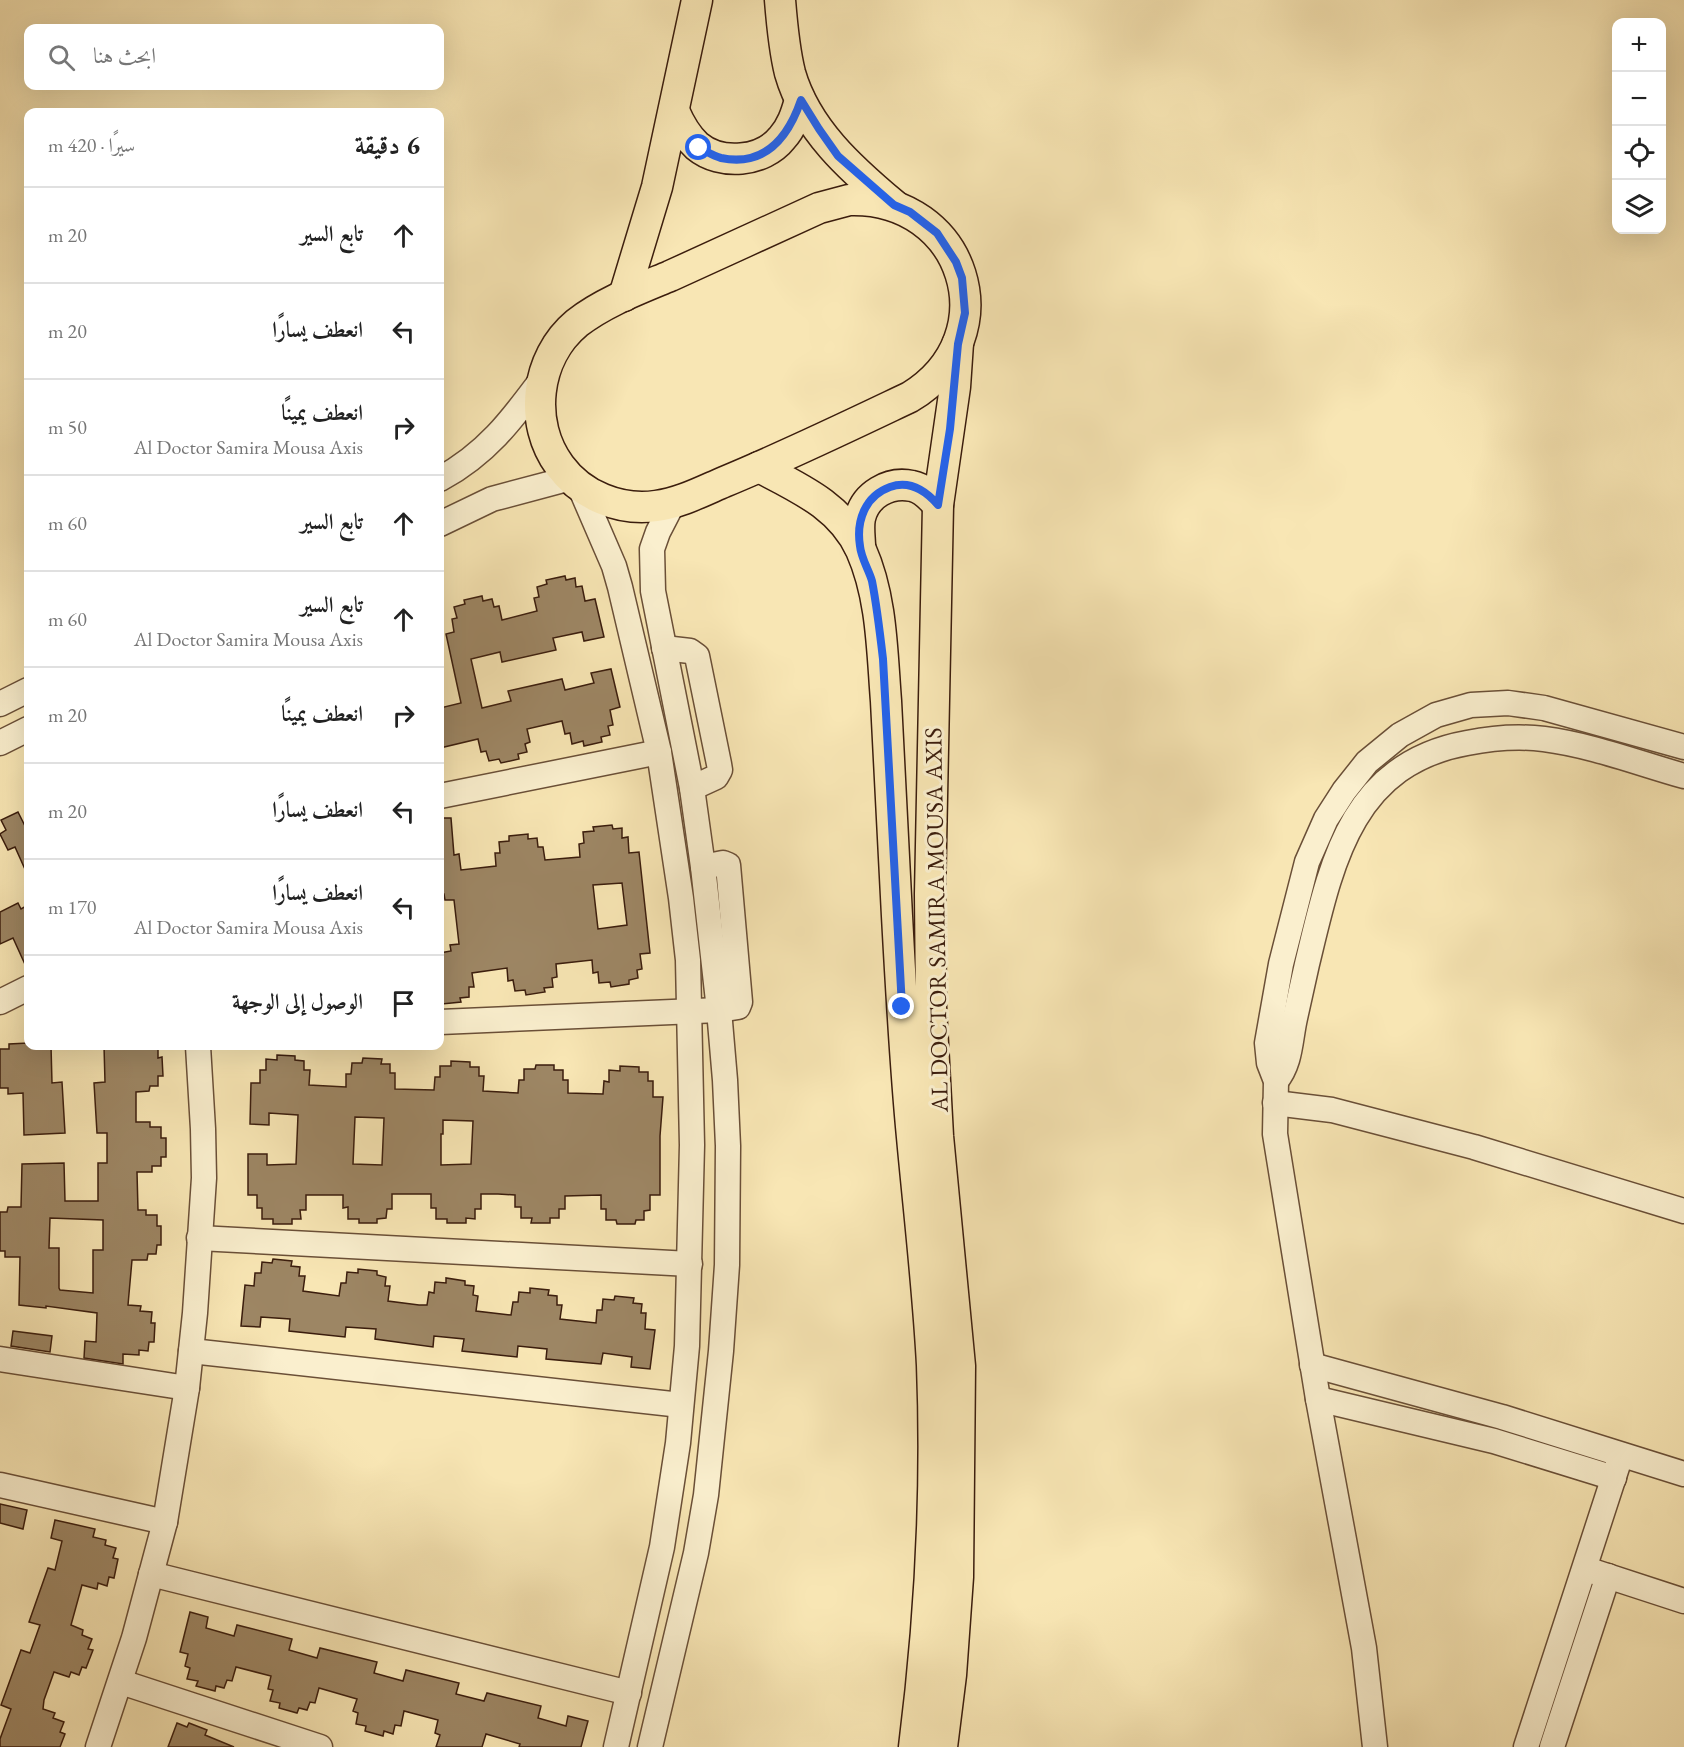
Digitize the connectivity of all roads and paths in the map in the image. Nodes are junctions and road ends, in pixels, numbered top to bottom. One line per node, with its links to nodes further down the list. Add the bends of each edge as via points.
1 (697, 0): 4 (main road)
2 (780, 0): 3 (main road, via 790,74)
3 (801, 100): 4 (main road, via 781,141 763,153 741,159 719,158 699,148 684,132); 5 (main road, via 838,156)
4 (674, 111): 6 (main road, via 657,188)
5 (894, 205): 6 (main road, via 864,200 833,203); 7 (main road, via 924,221 956,262 965,296)
6 (624, 296): 8 (main road, via 591,314 565,335)
7 (958, 344): 9 (main road, via 942,370 922,390); 13 (main road, AL DOCTOR SAMIRA MOUSA AXIS)
8 (542, 379): 10 (street, via 489,445); 11 (main road, via 539,406 543,432 554,457)
9 (759, 467): 12 (main road); 15 (main road, AL DOCTOR SAMIRA MOUSA AXIS, via 823,503 840,517)
10 (444, 477)
11 (575, 482): 12 (main road, via 593,495 624,506); 14 (street, via 492,499); 22 (street, via 614,566)
12 (673, 503): 16 (street, via 652,549 652,591)
13 (938, 505): 15 (main road, via 913,486 896,484 880,490 867,502 860,518); 66 (main road, AL DOCTOR SAMIRA MOUSA AXIS, via 931,1007 939,1147 960,1366 958,1577)
14 (444, 522)
15 (860, 547): 65 (main road, AL DOCTOR SAMIRA MOUSA AXIS, via 878,612 883,659 907,1075 932,1363 934,1474 930,1580)
16 (664, 648): 24 (street); 24 (street, via 690,651 697,656 719,764 716,777)
17 (24, 692): 18 (street)
18 (0, 704)
19 (24, 731): 20 (street)
20 (0, 743)
21 (1684, 747): 26 (street, via 1544,708 1508,703 1471,705 1436,715 1392,741 1367,762 1344,791 1316,839)
22 (659, 752): 25 (street); 31 (street, via 681,898)
23 (1684, 776): 27 (street, via 1543,739 1476,741 1428,753 1393,774 1362,809 1340,850)
24 (692, 788): 30 (street)
25 (444, 795)
26 (1288, 933): 27 (street); 34 (street, via 1267,1043)
27 (1313, 939): 34 (street, via 1288,1061)
28 (24, 990): 29 (street)
29 (0, 1002)
30 (719, 1010): 31 (street); 52 (street, via 728,1146 727,1265 706,1495)
31 (689, 1011): 32 (street); 37 (street)
32 (444, 1022)
33 (198, 1050): 36 (street, via 204,1178)
34 (1276, 1092): 35 (street); 40 (street, via 1275,1134)
35 (1684, 1211)
36 (199, 1238): 37 (street); 38 (street)
37 (690, 1264): 43 (street)
38 (191, 1351): 41 (street); 43 (street)
39 (0, 1359): 41 (street)
40 (1312, 1365): 42 (street); 44 (street)
41 (187, 1388): 50 (street)
42 (1318, 1399): 45 (street); 67 (street, via 1364,1648)
43 (681, 1405): 51 (street)
44 (1502, 1417): 45 (street); 46 (street)
45 (1494, 1441): 48 (street)
46 (1621, 1455): 47 (street); 48 (street)
47 (1684, 1474)
48 (1614, 1478): 53 (street)
49 (0, 1485): 50 (street)
50 (165, 1522): 54 (street)
51 (662, 1547): 52 (street); 58 (street)
52 (696, 1553): 64 (street)
53 (1584, 1569): 55 (street); 59 (street)
54 (151, 1574): 57 (street); 58 (street)
55 (1608, 1576): 56 (street); 60 (street)
56 (1684, 1600)
57 (121, 1682): 61 (street); 62 (street)
58 (629, 1693): 63 (street)
59 (1540, 1704): 60 (street); 68 (street)
60 (1564, 1711): 69 (street)
61 (98, 1747)
62 (320, 1747)
63 (616, 1747)
64 (650, 1747)
65 (914, 1747)
66 (942, 1747)
67 (1375, 1747)
68 (1526, 1747)
69 (1552, 1747)

